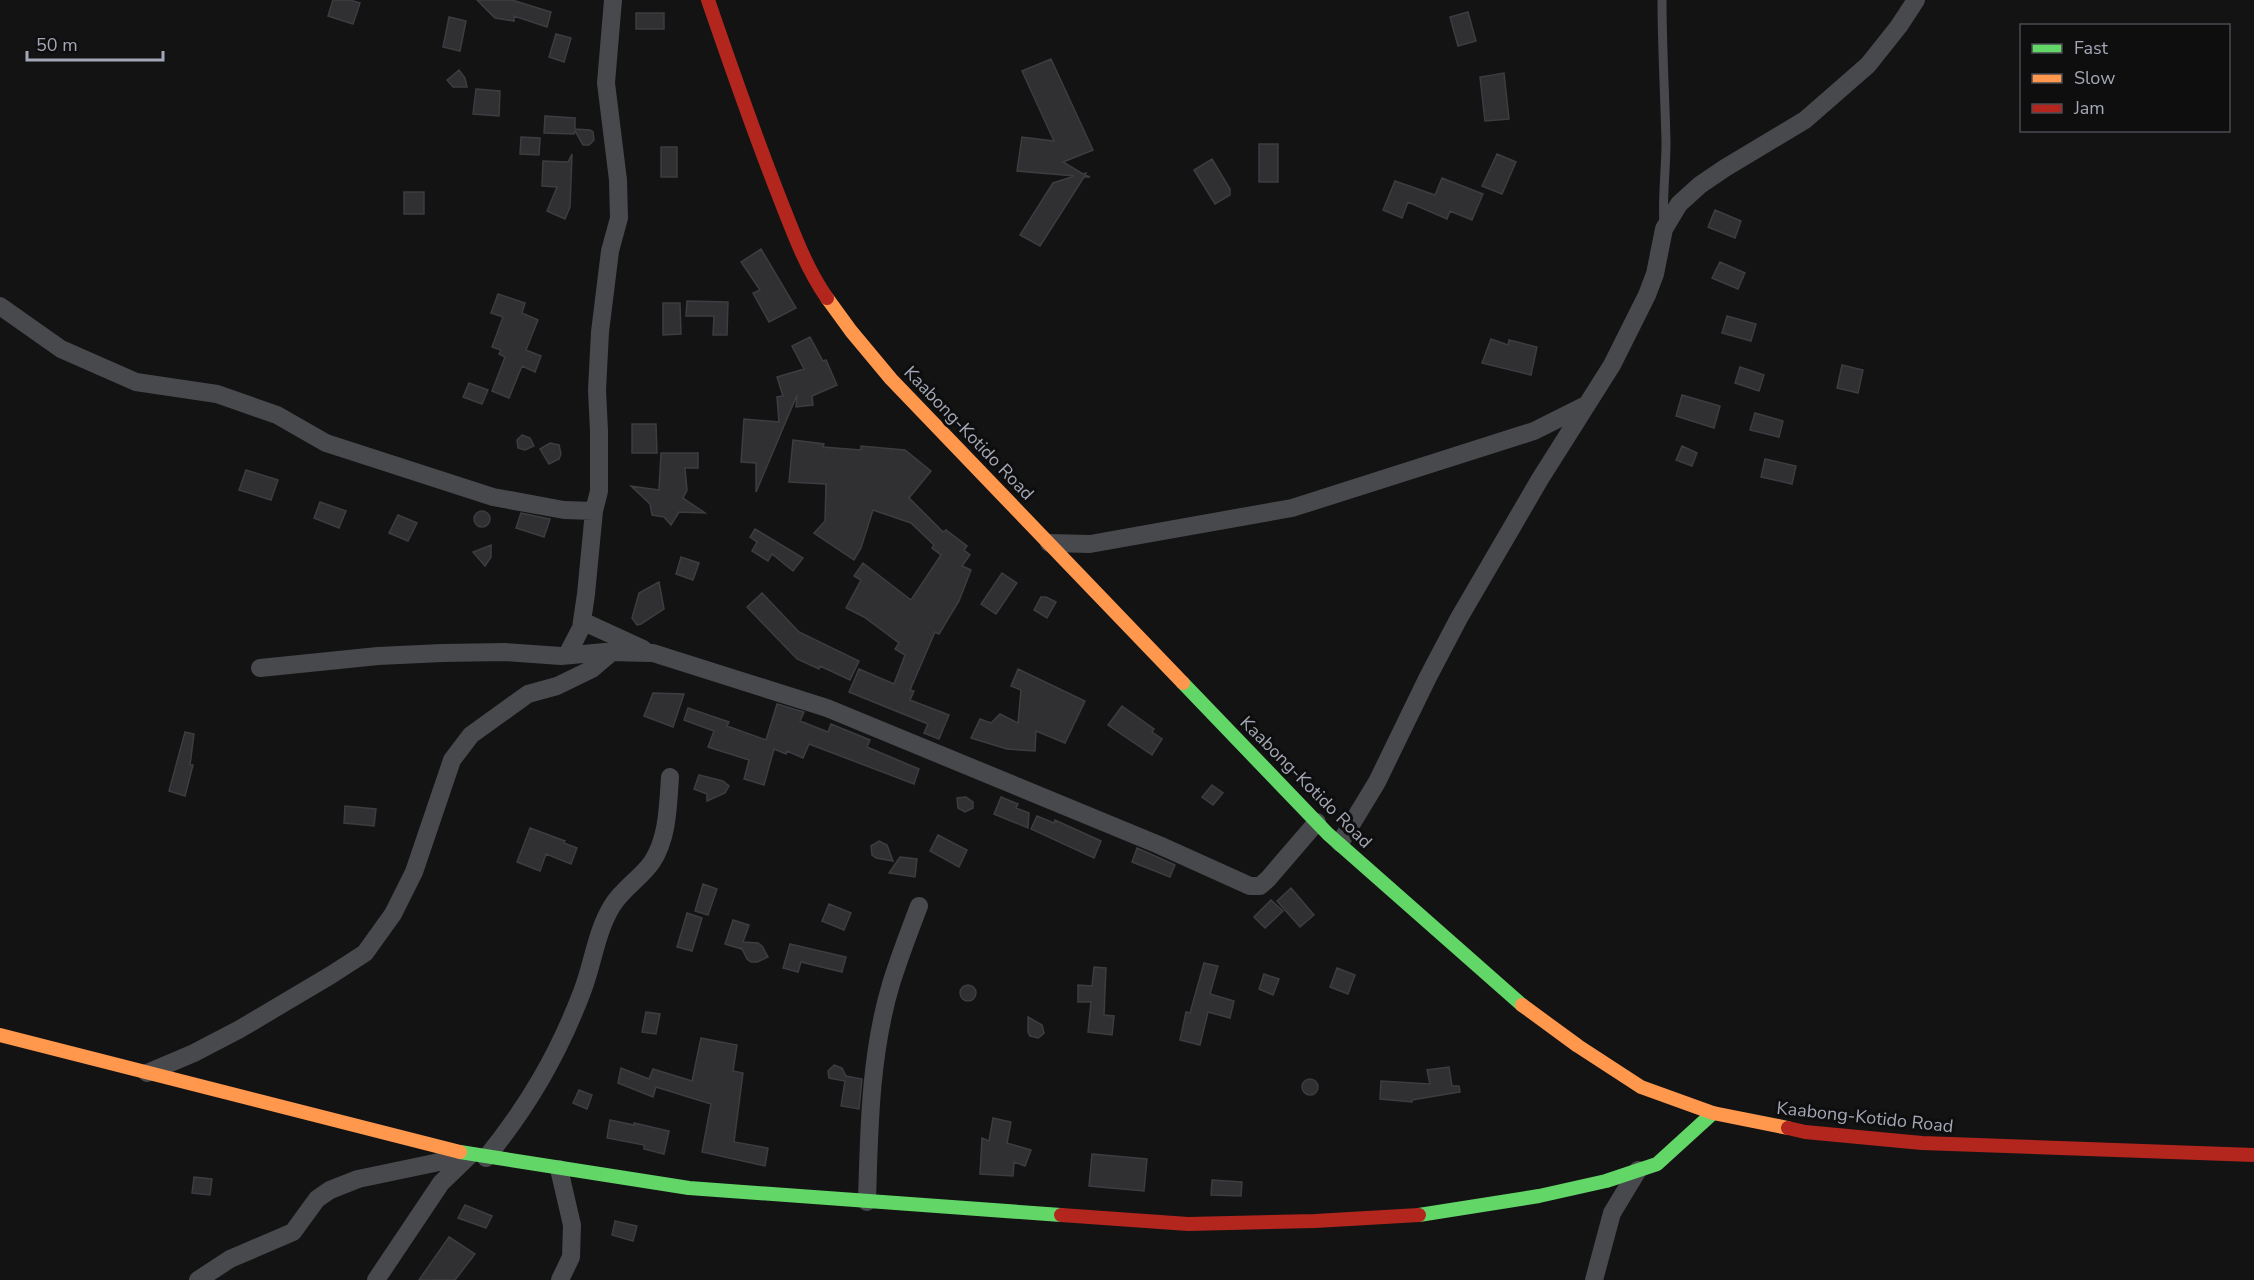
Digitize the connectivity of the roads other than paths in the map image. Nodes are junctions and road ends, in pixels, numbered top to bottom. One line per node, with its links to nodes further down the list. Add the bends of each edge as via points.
1 (613, 0): 8 (street, via 606,83 619,218 610,252 600,332 599,491)
2 (708, 0): 9 (main road, Kaabong-Kotido Road, via 777,194 820,288 891,379)
3 (1662, 0): 5 (lane)
4 (1916, 0): 5 (street, via 1868,65 1805,120 1700,185 1679,204)
5 (1664, 229): 7 (street, via 1655,274 1643,302)
6 (0, 306): 8 (street, via 61,348 136,382 217,394 278,415 326,443 493,497 564,510)
7 (1586, 405): 9 (street, via 1534,431 1292,508 1090,544); 17 (street, via 1464,609 1377,782)
8 (594, 511): 10 (street)
9 (1049, 543): 16 (main road, Kaabong-Kotido Road)
10 (582, 621): 12 (street); 13 (street)
11 (612, 652): 12 (street); 13 (street); 20 (street, via 592,669 557,686 528,694 471,735 452,760 414,872 393,914 365,953 240,1029)
12 (653, 653): 16 (street, via 827,708 1250,885 1260,886 1268,879)
13 (567, 655): 14 (street, via 442,653)
14 (260, 668)
15 (670, 777): 23 (street, via 663,836 652,861 613,905 567,1032 514,1123)
16 (1317, 822): 17 (main road, Kaabong-Kotido Road)
17 (1340, 843): 21 (main road, Kaabong-Kotido Road, via 1515,1000 1578,1046 1641,1087)
18 (919, 906): 26 (street, via 890,986 878,1047 870,1116)
19 (0, 1035): 20 (main road)
20 (147, 1073): 23 (main road)
21 (1713, 1113): 22 (main road, Kaabong-Kotido Road, via 1805,1132 1922,1143); 25 (main road, via 1657,1164)
22 (2254, 1155)
23 (478, 1156): 24 (main road); 27 (street, via 358,1179 330,1190 316,1199 293,1232 230,1259); 28 (street, via 441,1183)
24 (559, 1169): 26 (main road, via 689,1188); 29 (street, via 572,1225 571,1257)
25 (1638, 1170): 26 (main road, via 1539,1196 1425,1215 1315,1221 1188,1224); 30 (street, via 1612,1213)
26 (867, 1202)
27 (198, 1280)
28 (376, 1280)
29 (560, 1280)
30 (1594, 1280)

